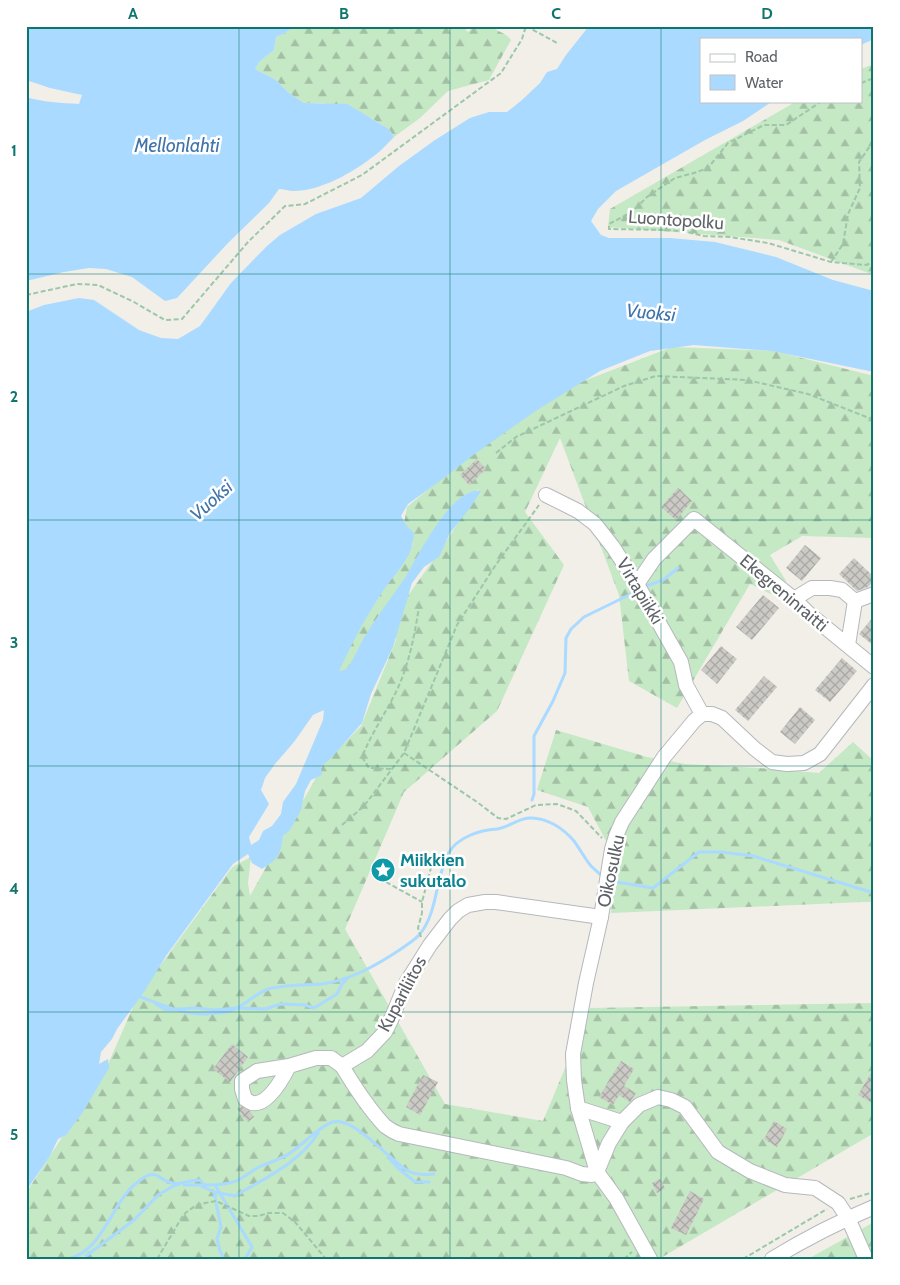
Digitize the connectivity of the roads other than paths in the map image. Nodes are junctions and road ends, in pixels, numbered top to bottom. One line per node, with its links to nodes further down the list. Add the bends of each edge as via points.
1 (546, 495): 2 (street, Virtapiikki, via 578,511 595,524)
2 (638, 584): 4 (street, Ekegreninraitti, via 654,559 694,519); 9 (street, Virtapiikki, via 681,662 686,685)
3 (874, 594): 5 (street)
4 (794, 600): 5 (street, via 812,588 830,588 842,590); 6 (street, Ekegreninraitti)
5 (855, 601): 6 (street)
6 (848, 645): 7 (street, Ekegreninraitti)
7 (872, 662)
8 (874, 685): 9 (street, via 820,754 804,763 772,762 722,718)
9 (702, 714): 10 (street, Oikosulku, via 664,758 622,822 612,849)
10 (601, 917): 12 (street, Kupariliitos, via 496,902 468,905 439,931 420,959 385,1032 367,1051); 13 (street, Oikosulku, via 573,1054)
11 (289, 1066): 12 (street, via 316,1058 331,1058)
12 (342, 1066): 15 (street, via 386,1127 399,1134 582,1174)
13 (578, 1108): 14 (street); 15 (street, Oikosulku)
14 (622, 1122): 15 (street); 17 (street, via 639,1104 658,1097 671,1100 685,1107 718,1152 750,1171 785,1185 815,1188 838,1203)
15 (597, 1172): 18 (street, Oikosulku, via 616,1198)
16 (874, 1207): 17 (street)
17 (848, 1218): 19 (street); 20 (street)
18 (650, 1259)
19 (772, 1259)
20 (866, 1259)

